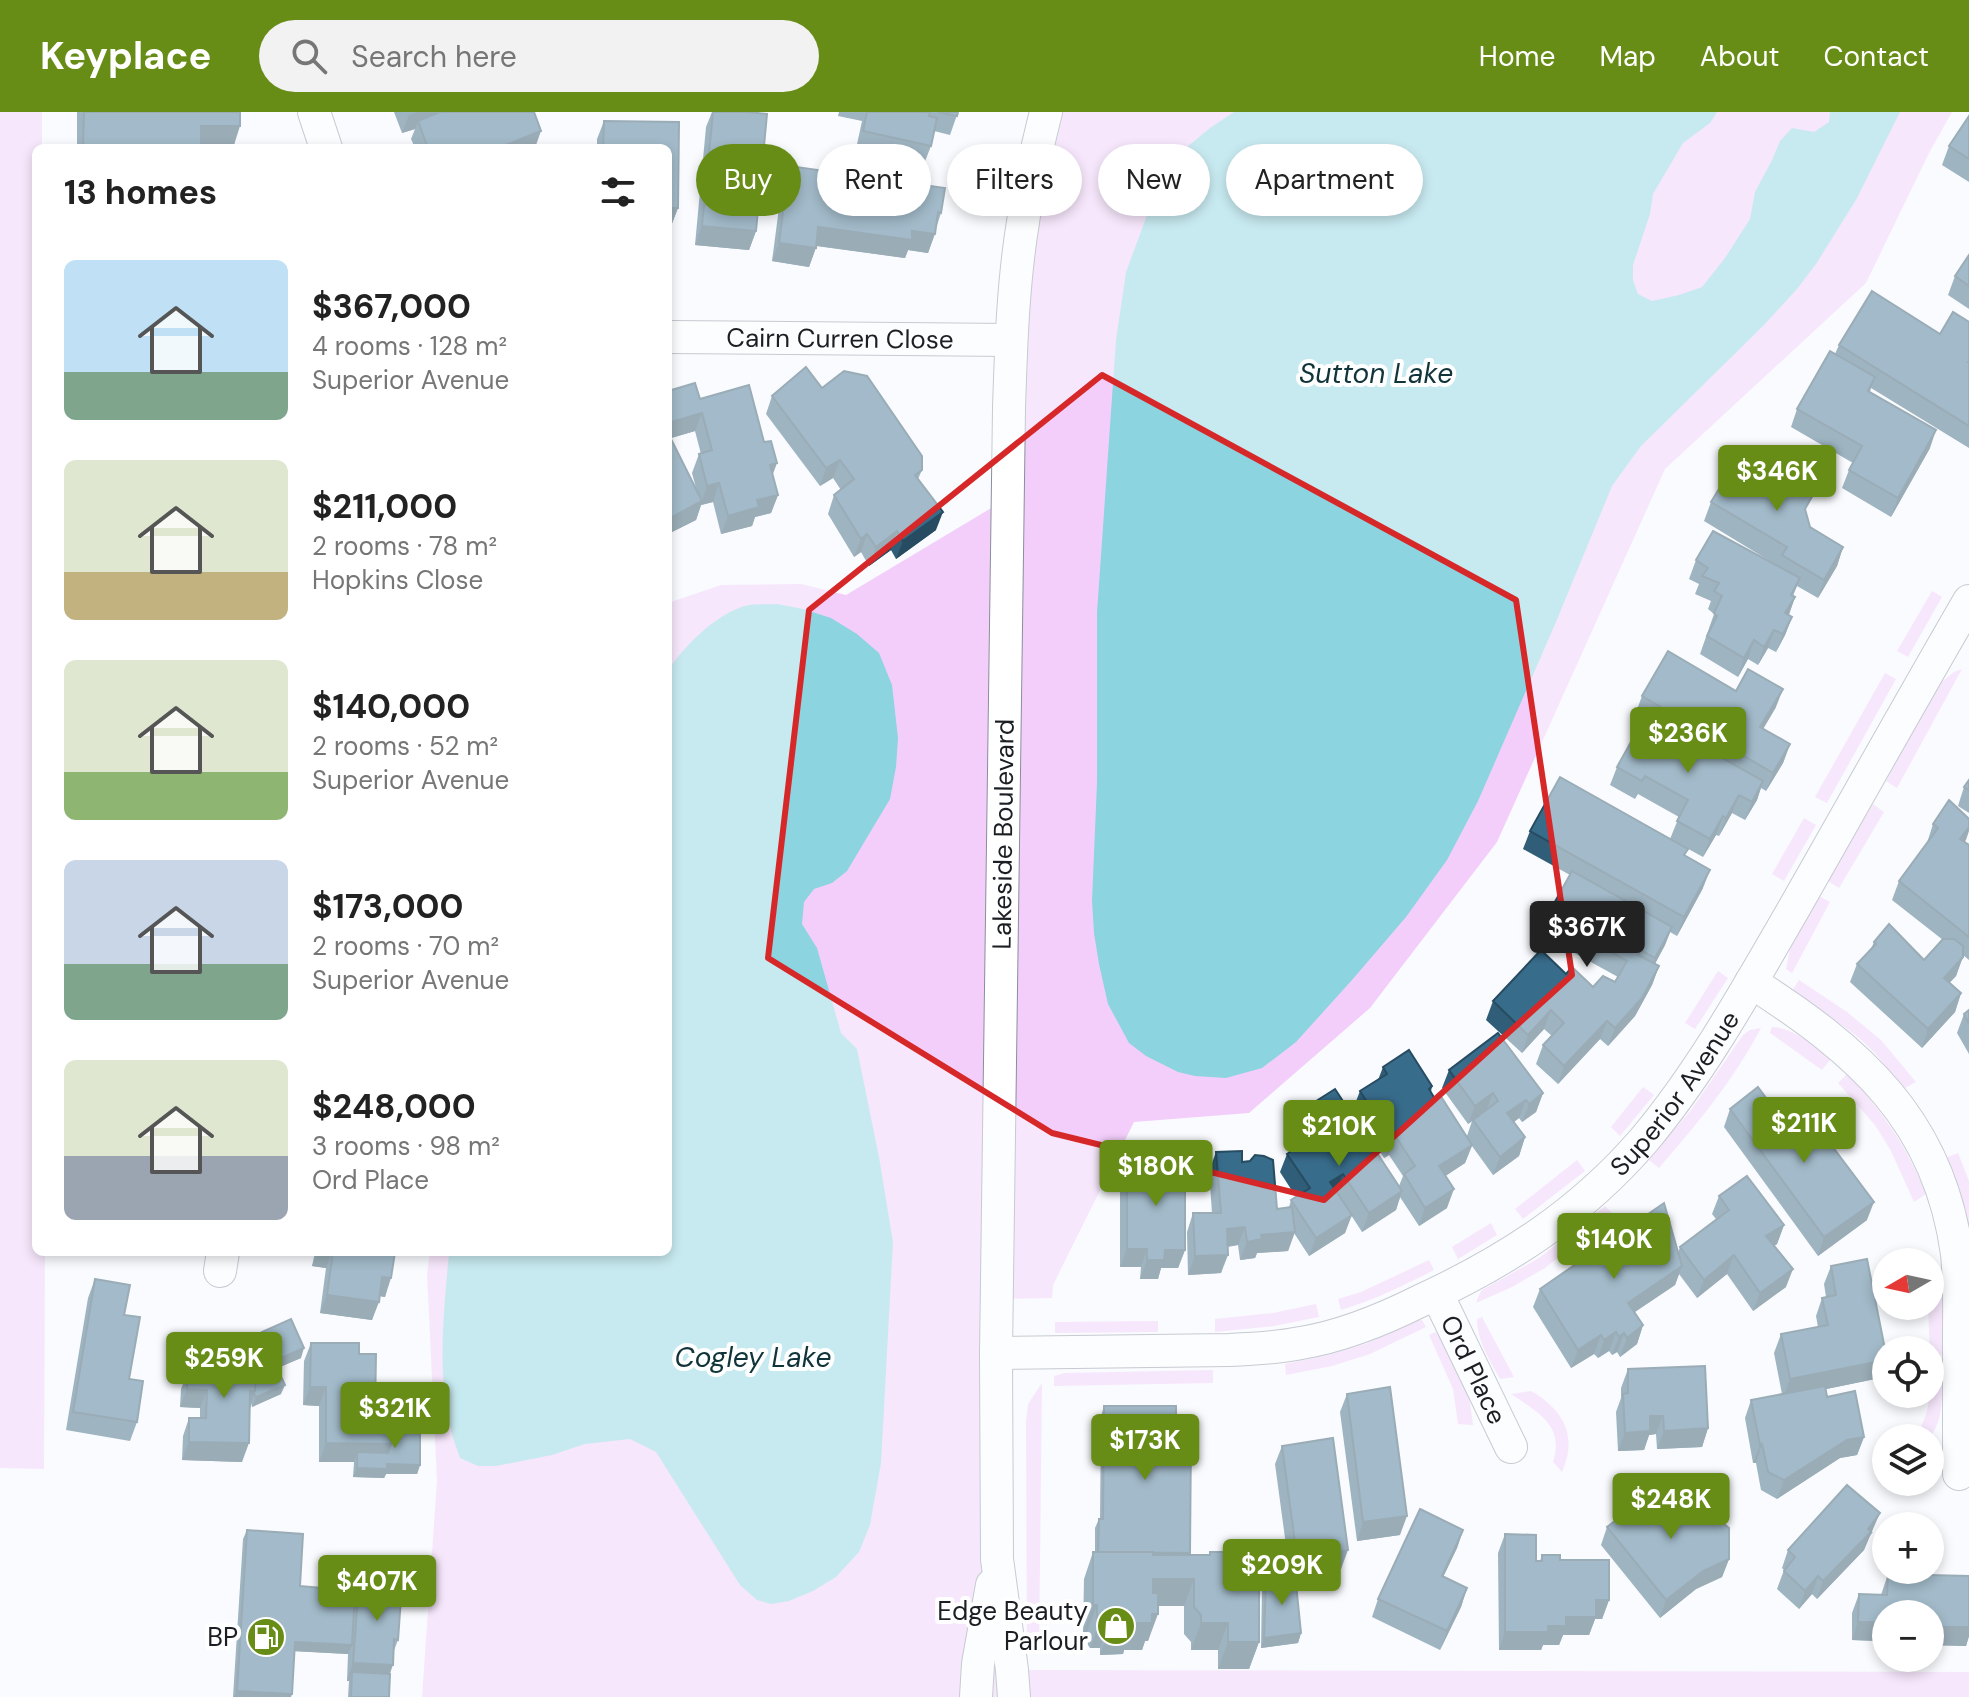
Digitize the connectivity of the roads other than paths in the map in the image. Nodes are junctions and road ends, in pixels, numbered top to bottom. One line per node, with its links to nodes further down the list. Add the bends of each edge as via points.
1 (314, 112): 3 (street)
2 (1046, 112): 5 (street, Lakeside Boulevard, via 1023,222)
3 (325, 144)
4 (672, 337): 5 (street, Cairn Curren Close)
5 (1011, 340): 9 (street, Lakeside Boulevard)
6 (1965, 616): 7 (street, Superior Avenue)
7 (1751, 982): 8 (street, Superior Avenue, via 1681,1092 1602,1184 1517,1250); 11 (street, via 1872,1075 1916,1132 1933,1168 1957,1255)
8 (1437, 1294): 9 (street, Superior Avenue, via 1351,1331 1303,1343 1229,1350); 10 (street, Ord Place)
9 (996, 1353): 12 (street, Lakeside Boulevard)
10 (1511, 1447)
11 (1959, 1474)
12 (997, 1559): 13 (street, Lakeside Boulevard); 14 (street, Lakeside Boulevard)
13 (976, 1697)
14 (1014, 1697)

